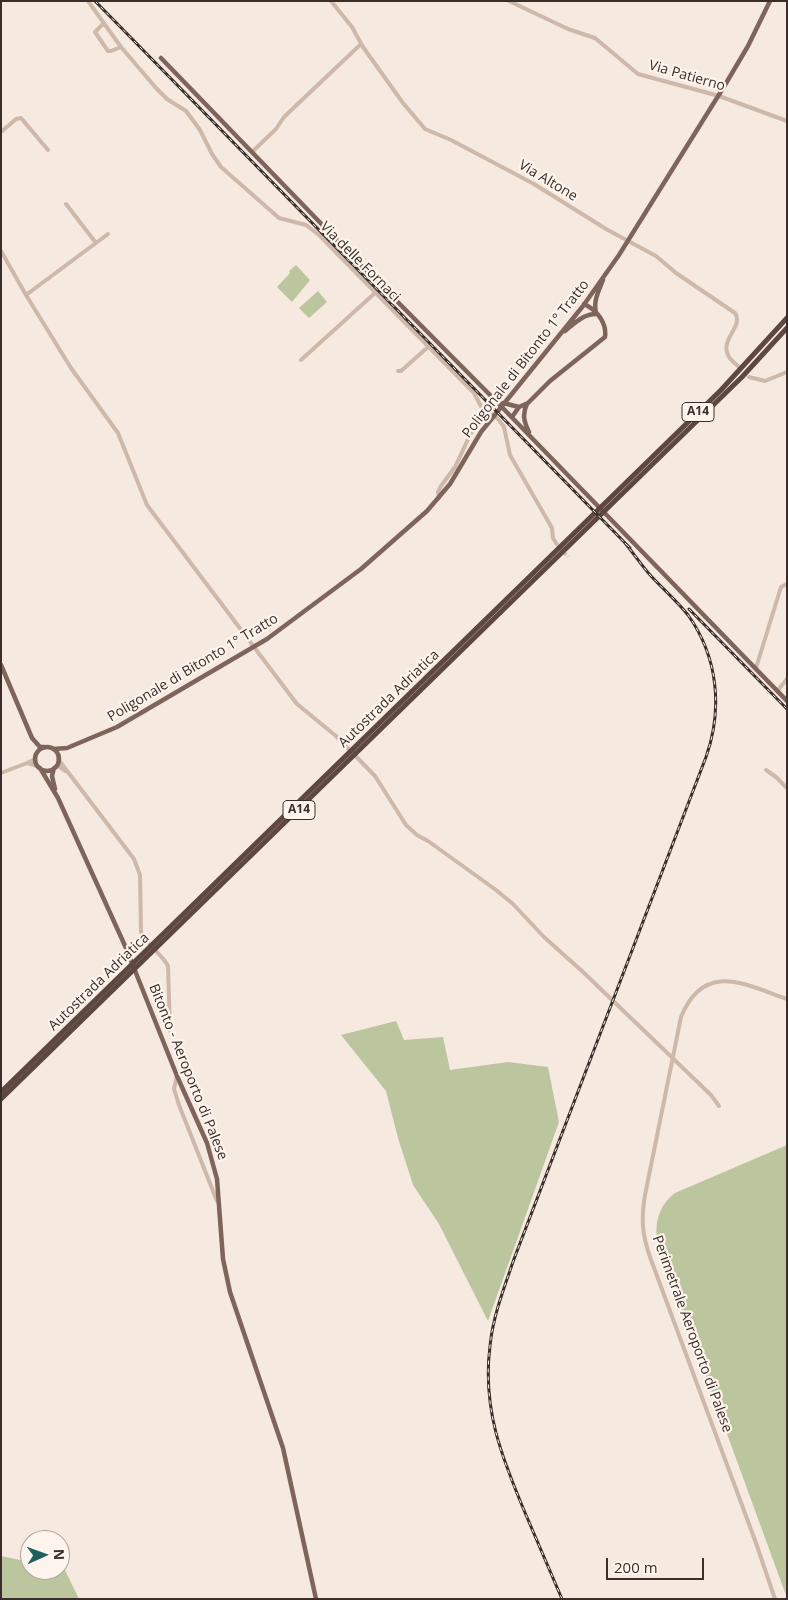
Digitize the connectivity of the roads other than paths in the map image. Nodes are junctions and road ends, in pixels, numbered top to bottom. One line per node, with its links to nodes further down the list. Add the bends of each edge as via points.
1 (88, 1): 5 (street, Via delle Fornaci)
2 (331, 1): 6 (street, Via Altone)
3 (509, 1): 9 (street, Via Patierno, via 595,38 638,74)
4 (770, 1): 9 (main road, Poligonale di Bitonto 1° Tratto)
5 (103, 24): 7 (street, Via delle Fornaci); 7 (street, via 95,32 108,50)
6 (361, 44): 13 (street); 16 (street, Via Altone, via 402,103 425,129 534,184)
7 (121, 47): 20 (street, Via delle Fornaci, via 167,99 192,118 221,167 275,215 313,230)
8 (161, 58): 13 (main road)
9 (719, 96): 10 (street, Via Patierno); 16 (main road, Poligonale di Bitonto 1° Tratto)
10 (787, 121)
11 (1, 132): 12 (street, via 21,118)
12 (48, 150)
13 (252, 152): 33 (main road)
14 (66, 204): 17 (street)
15 (108, 234): 17 (street)
16 (628, 240): 19 (main road, Poligonale di Bitonto 1° Tratto); 29 (street, Via Altone, via 656,256 735,313 738,321 726,349 729,358)
17 (96, 243): 21 (street)
18 (1, 251): 21 (street)
19 (607, 272): 22 (main road, Poligonale di Bitonto 1° Tratto); 23 (main road, via 597,296)
20 (375, 293): 27 (street, Via delle Fornaci); 28 (street)
21 (26, 295): 45 (street, via 70,368 118,433 147,505)
22 (584, 304): 23 (main road); 26 (main road, Poligonale di Bitonto 1° Tratto)
23 (596, 314): 26 (main road, via 579,319); 34 (main road, via 604,323 605,337)
24 (787, 318): 41 (highway, Autostrada Adriatica / A14)
25 (787, 328): 41 (highway, Autostrada Adriatica / A14, via 742,377)
26 (557, 338): 40 (main road, Poligonale di Bitonto 1° Tratto, via 492,418)
27 (428, 347): 30 (street); 35 (street, Via delle Fornaci, via 474,393)
28 (301, 360)
29 (739, 367)
30 (398, 371)
31 (787, 372): 32 (street, via 765,380)
32 (750, 377)
33 (495, 400): 36 (main road); 38 (main road)
34 (528, 403): 36 (main road); 37 (main road)
35 (483, 407): 40 (street, via 483,414 455,467 438,492); 43 (street, Via delle Fornaci, via 504,427 510,455 552,528)
36 (518, 407): 38 (main road)
37 (525, 409): 38 (main road); 39 (main road, via 523,413)
38 (512, 417): 39 (main road)
39 (532, 438): 47 (main road)
40 (439, 498): 45 (main road, Poligonale di Bitonto 1° Tratto, via 361,569)
41 (608, 505): 42 (highway, Autostrada Adriatica / A14)
42 (594, 518): 69 (highway, Autostrada Adriatica / A14); 70 (highway, Autostrada Adriatica / A14)
43 (556, 543)
44 (787, 584): 47 (street, via 781,587)
45 (254, 647): 53 (main road, Poligonale di Bitonto 1° Tratto, via 118,727); 67 (street, via 297,704 343,744 383,788 406,825 513,904)
46 (1, 665): 51 (main road)
47 (756, 668): 49 (main road)
48 (787, 679): 49 (street)
49 (777, 691): 50 (main road)
50 (787, 700)
51 (32, 738): 52 (main road); 55 (main road)
52 (44, 748): 54 (main road); 55 (main road)
53 (67, 748): 54 (main road); 56 (main road)
54 (53, 749): 56 (main road)
55 (35, 757): 57 (street); 58 (main road)
56 (58, 758): 59 (main road); 61 (street)
57 (27, 763): 58 (street); 62 (street)
58 (38, 767): 59 (main road, via 47,770); 64 (main road)
59 (55, 767): 61 (street); 64 (main road, via 52,776)
60 (766, 770): 63 (street)
61 (67, 772): 66 (street, via 134,859 140,875 140,926 144,938 168,966)
62 (1, 773)
63 (787, 788)
64 (58, 798): 68 (main road, Bitonto - Aeroporto di Palese, via 126,948)
65 (787, 999): 67 (street, Perimetrale Aeroporto di Palese, via 731,981 711,983 699,989 681,1017)
66 (170, 1031)
67 (672, 1059): 71 (street); 74 (street, Perimetrale Aeroporto di Palese, via 645,1195 644,1238)
68 (177, 1076): 72 (main road, Bitonto - Aeroporto di Palese, via 210,1150 217,1179); 72 (street, via 174,1089 179,1105)
69 (1, 1092)
70 (1, 1099)
71 (719, 1106)
72 (218, 1203): 73 (main road, Bitonto - Aeroporto di Palese, via 222,1259 230,1292 283,1448)
73 (316, 1599)
74 (775, 1599)

